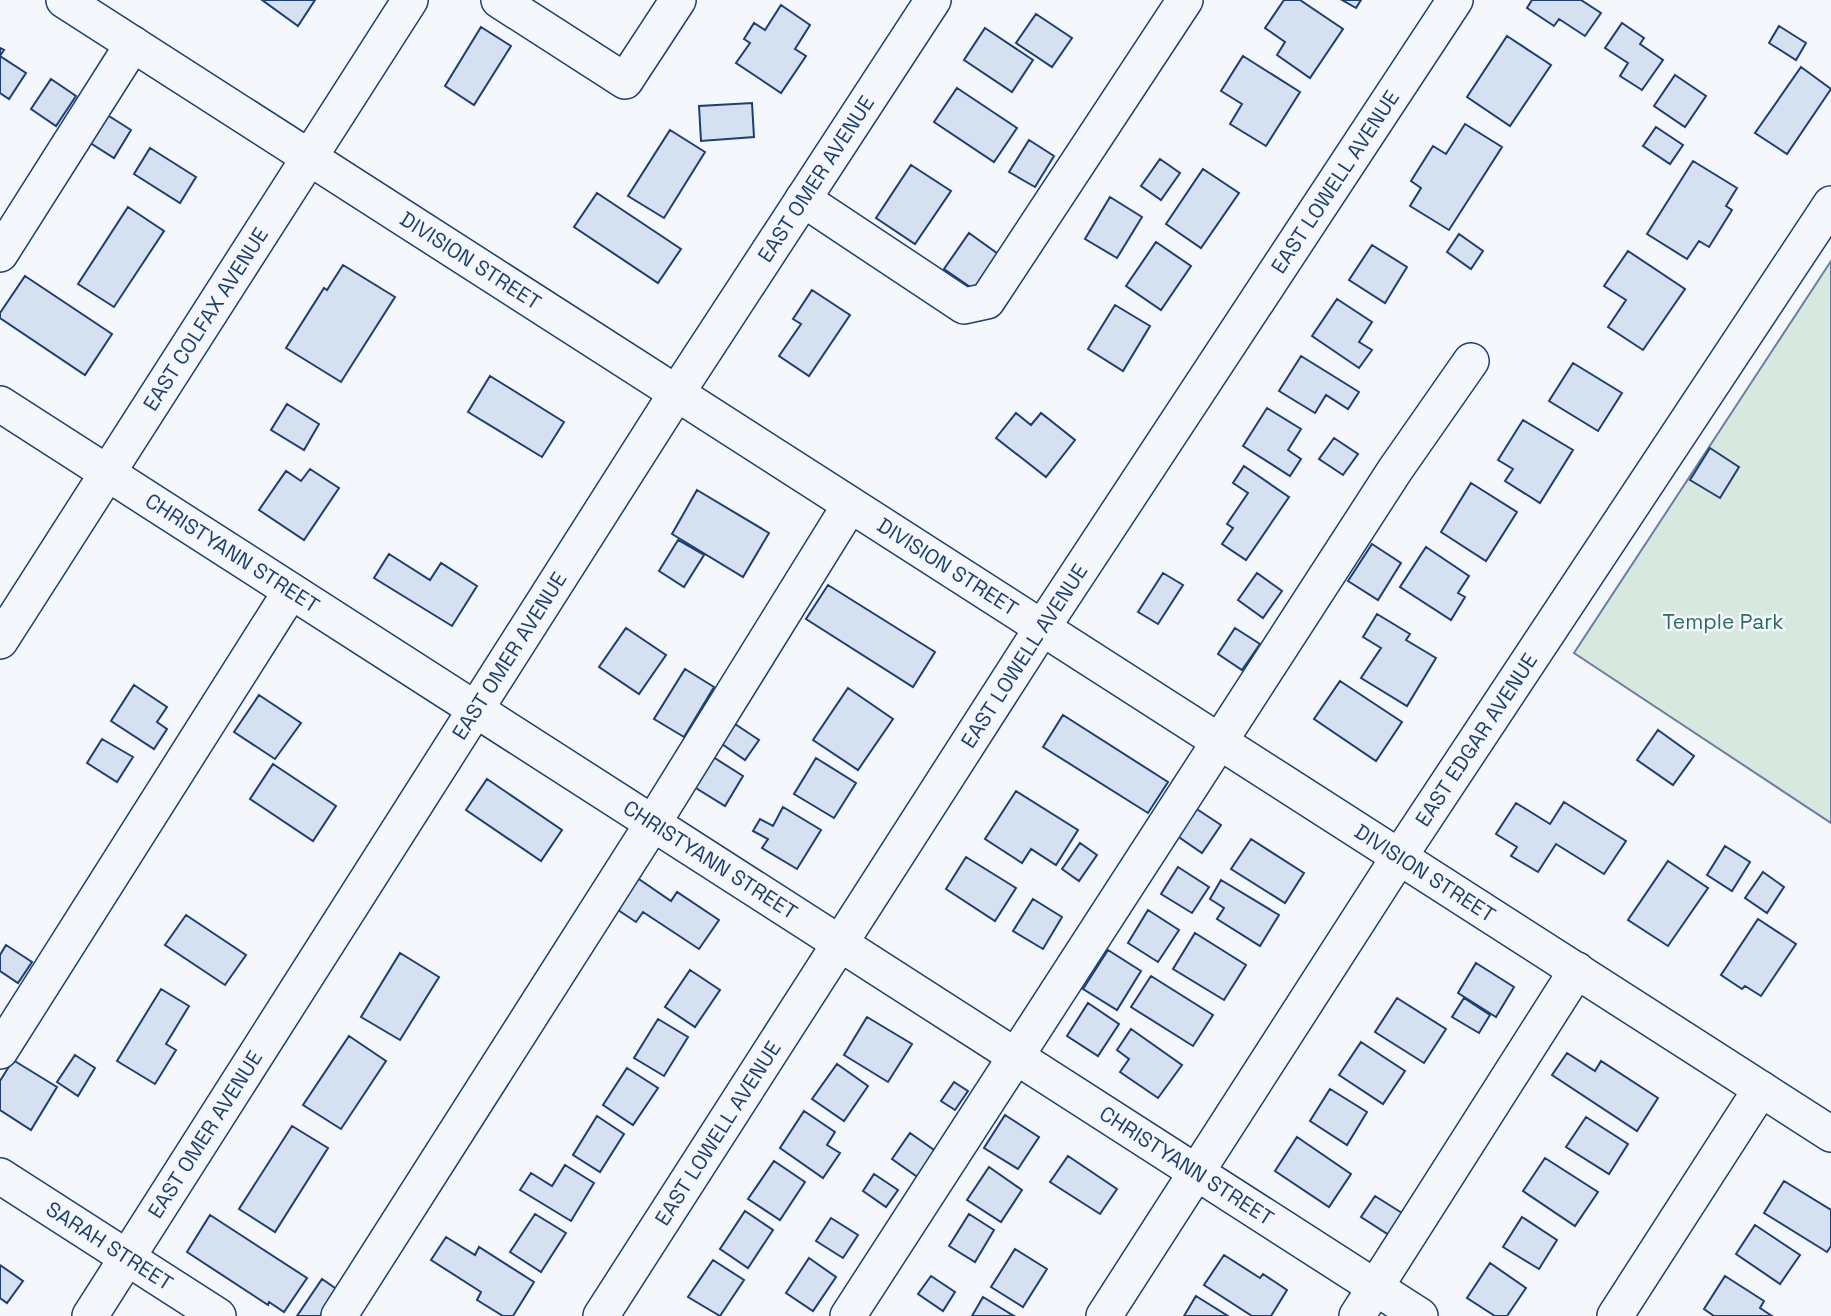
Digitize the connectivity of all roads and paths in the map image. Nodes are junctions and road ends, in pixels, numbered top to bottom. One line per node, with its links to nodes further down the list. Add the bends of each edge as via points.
1 (64, 0): 8 (street, DIVISION STREET)
2 (411, 0): 9 (street, EAST COLFAX AVENUE)
3 (499, 0): 4 (street, via 625,81)
4 (678, 0)
5 (933, 0): 10 (street, EAST OMER AVENUE)
6 (1185, 0): 10 (street, via 987,302 964,306)
7 (1455, 0): 19 (street, EAST LOWELL AVENUE)
8 (133, 44): 9 (street, DIVISION STREET); 12 (street)
9 (309, 157): 14 (street, DIVISION STREET); 16 (street, EAST COLFAX AVENUE)
10 (803, 199): 14 (street, EAST OMER AVENUE)
11 (1831, 204): 24 (street, EAST EDGAR AVENUE)
12 (0, 254)
13 (1471, 361): 22 (street, via 1395,470)
14 (676, 394): 17 (street, DIVISION STREET); 21 (street, EAST OMER AVENUE)
15 (0, 404): 16 (street, CHRISTYANN STREET)
16 (107, 472): 18 (street, CHRISTYANN STREET); 20 (street, EAST COLFAX AVENUE)
17 (850, 505): 19 (street, DIVISION STREET); 23 (street)
18 (291, 591): 21 (street, CHRISTYANN STREET); 27 (street)
19 (1042, 628): 22 (street, DIVISION STREET); 25 (street, EAST LOWELL AVENUE)
20 (0, 641)
21 (476, 709): 23 (street, CHRISTYANN STREET); 33 (street, EAST OMER AVENUE)
22 (1220, 742): 24 (street, DIVISION STREET); 28 (street)
23 (653, 823): 25 (street, CHRISTYANN STREET); 37 (street)
24 (1399, 857): 26 (street, DIVISION STREET); 31 (street, EAST EDGAR AVENUE)
25 (839, 943): 28 (street, CHRISTYANN STREET); 38 (street, EAST LOWELL AVENUE)
26 (1577, 970): 29 (street, DIVISION STREET); 34 (street)
27 (0, 1051)
28 (1014, 1056): 31 (street, CHRISTYANN STREET); 39 (street)
29 (1761, 1089): 30 (street, DIVISION STREET); 43 (street)
30 (1831, 1134)
31 (1195, 1173): 34 (street, CHRISTYANN STREET); 40 (street, EAST EDGAR AVENUE)
32 (0, 1176): 33 (street, SARAH STREET)
33 (127, 1257): 35 (street, EAST OMER AVENUE); 36 (street, SARAH STREET)
34 (1375, 1287): 41 (street); 42 (street, CHRISTYANN STREET)
35 (90, 1316)
36 (218, 1316)
37 (339, 1316)
38 (601, 1316)
39 (848, 1316)
40 (1104, 1316)
41 (1357, 1316)
42 (1420, 1316)
43 (1615, 1316)

